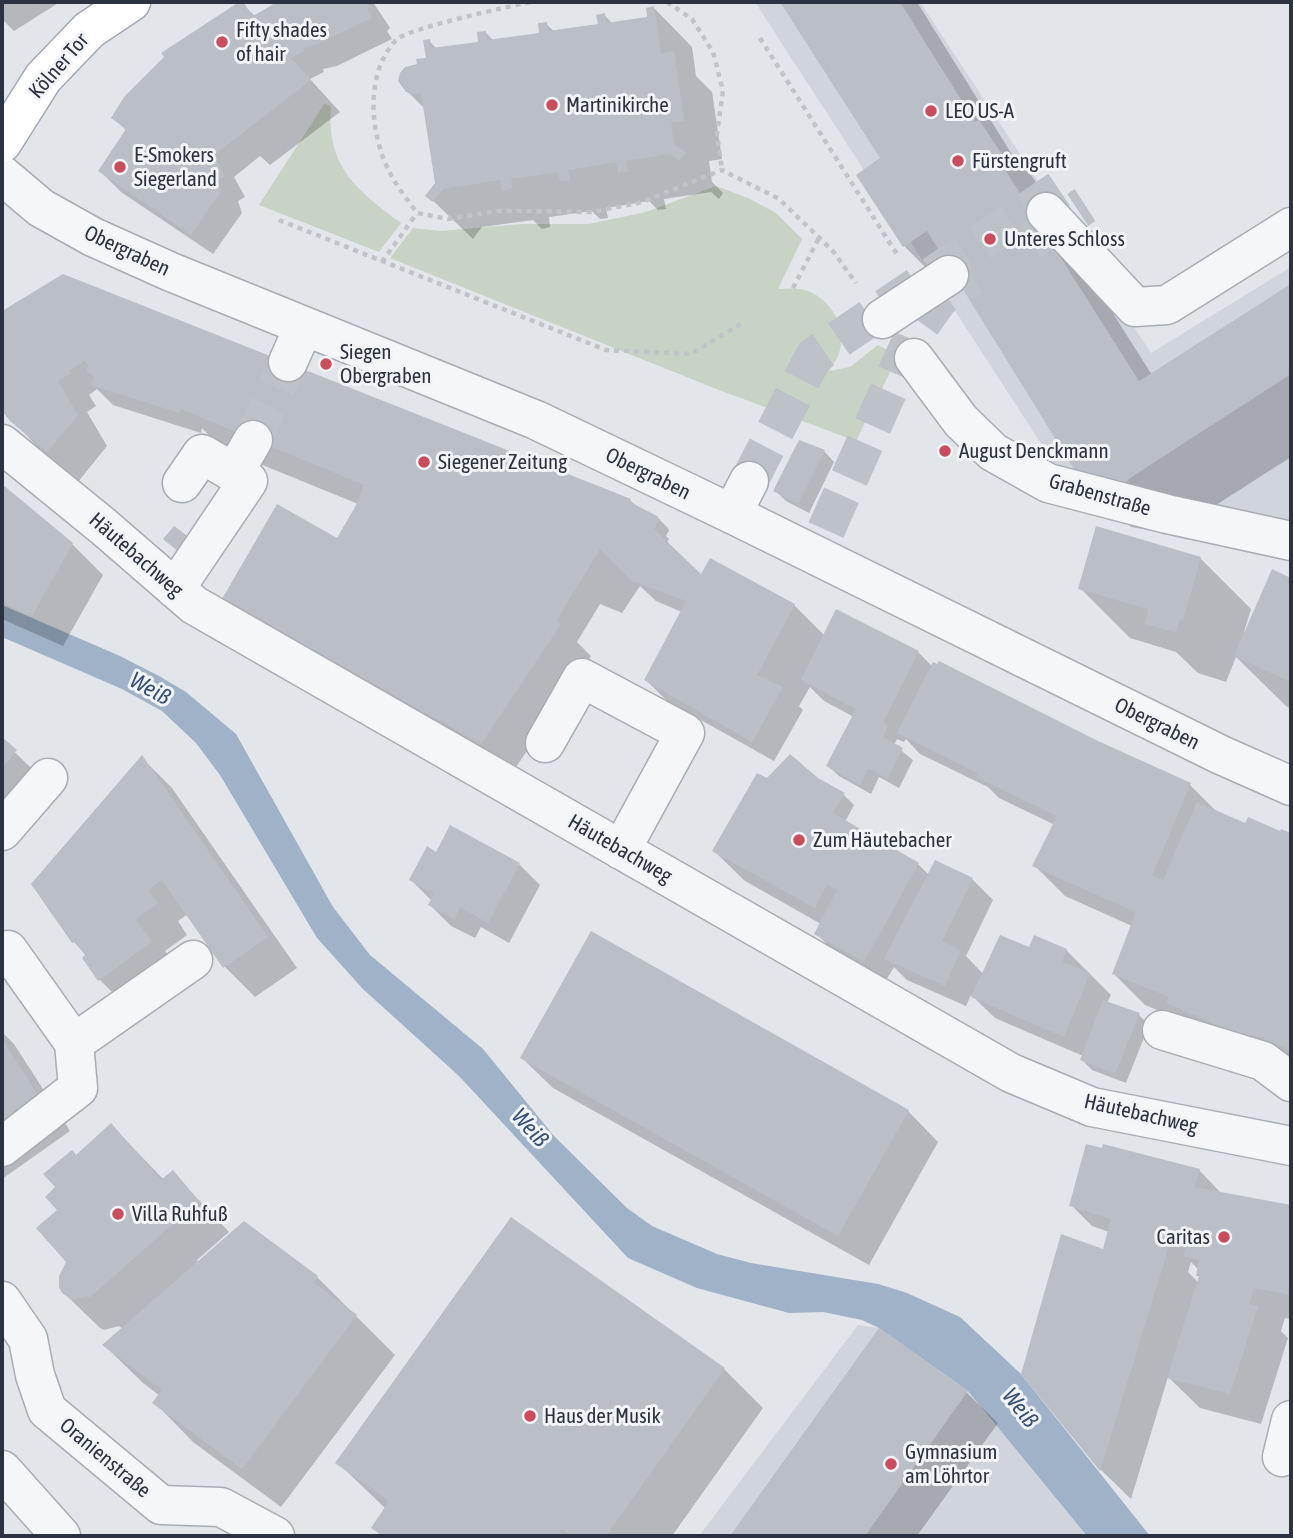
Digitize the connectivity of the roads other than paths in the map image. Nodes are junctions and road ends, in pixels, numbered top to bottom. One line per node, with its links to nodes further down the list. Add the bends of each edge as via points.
1 (131, 2): 2 (main road, Kölner Tor, via 89,30 43,78)
2 (2, 143)
3 (2, 175): 8 (street, Obergraben, via 41,208 93,237)
4 (1046, 212): 5 (street, via 1135,307 1167,305)
5 (1291, 227)
6 (949, 275): 7 (street)
7 (882, 319)
8 (304, 326): 10 (street); 16 (street, Obergraben, via 536,420)
9 (914, 358): 17 (street, Grabenstraße, via 961,421 993,452 1048,483)
10 (288, 362)
11 (253, 440): 13 (street)
12 (2, 444): 18 (street, Häutebachweg, via 47,465)
13 (234, 473): 15 (street, via 202,454); 18 (street, via 248,481)
14 (749, 481): 16 (street)
15 (182, 483)
16 (732, 514): 21 (street, Obergraben, via 820,543 1221,755)
17 (1291, 541)
18 (175, 589): 23 (street, Häutebachweg)
19 (545, 743): 23 (street, via 582,678 685,733)
20 (48, 778): 22 (street)
21 (1291, 786)
22 (2, 831)
23 (621, 850): 29 (street, Häutebachweg, via 1011,1073 1092,1107)
24 (8, 950): 27 (street)
25 (193, 960): 27 (street)
26 (1161, 1030): 28 (street, via 1263,1061)
27 (74, 1043): 30 (street, via 78,1088)
28 (1291, 1082)
29 (1291, 1146)
30 (2, 1147)
31 (2, 1301): 36 (street, Oranienstraße, via 28,1339 47,1410 161,1505 221,1507)
32 (1291, 1420): 33 (street)
33 (1282, 1457)
34 (2, 1470): 35 (street)
35 (61, 1536)
36 (275, 1536)

